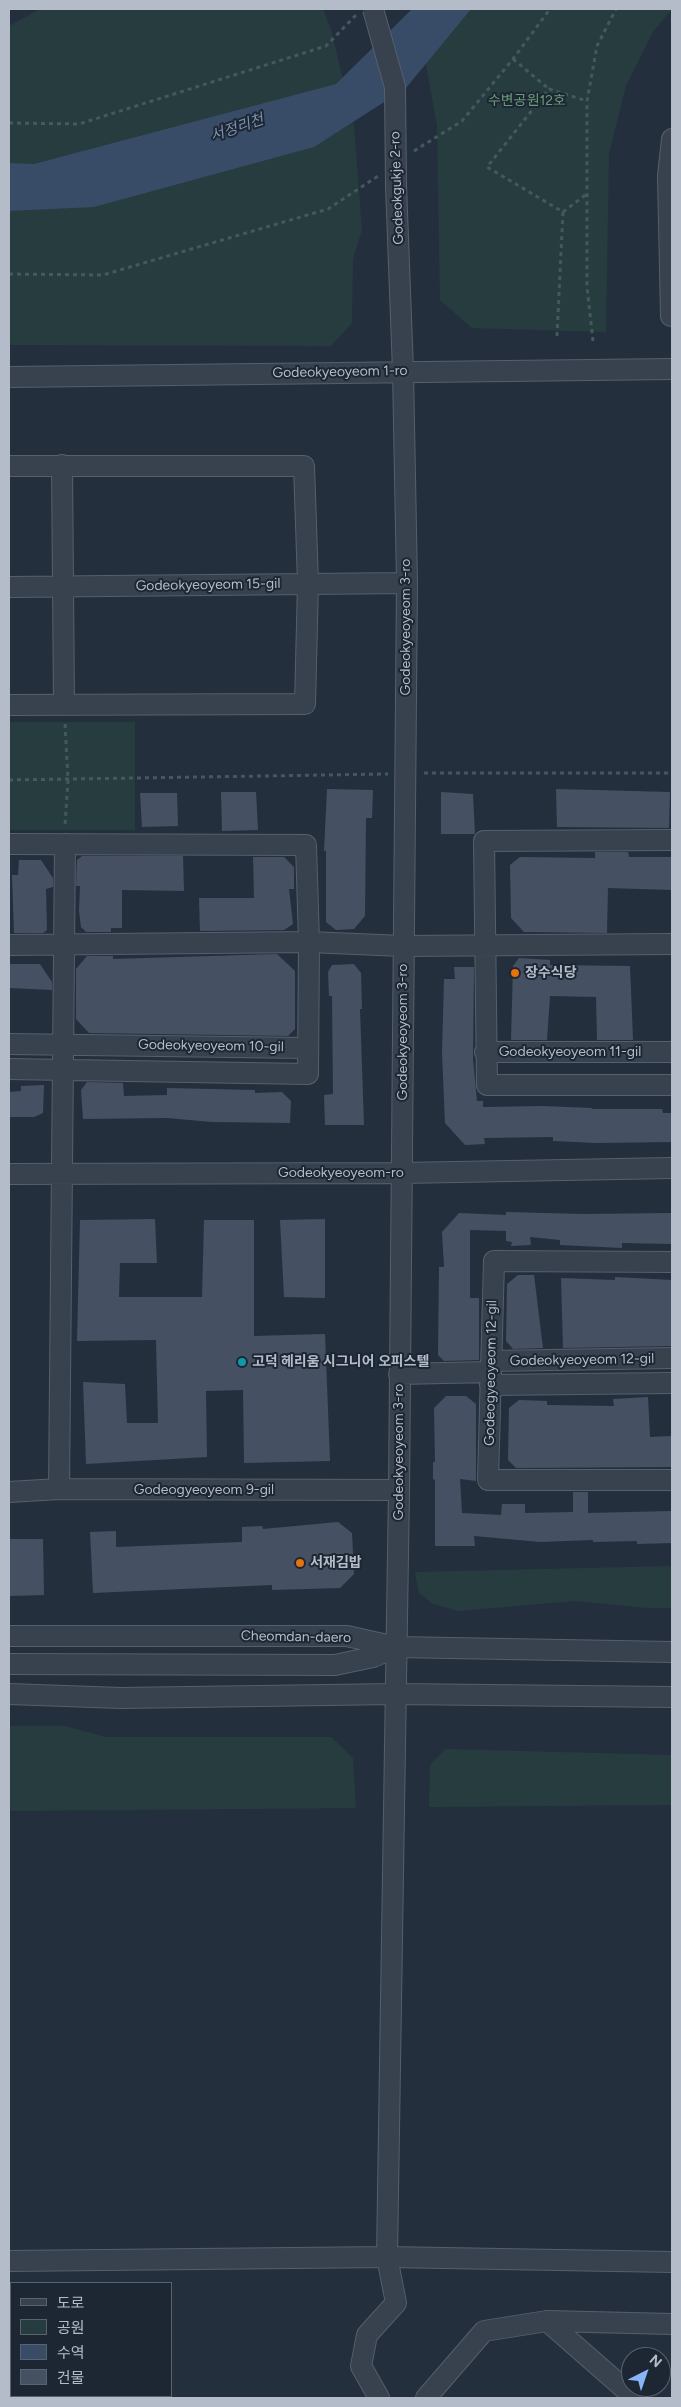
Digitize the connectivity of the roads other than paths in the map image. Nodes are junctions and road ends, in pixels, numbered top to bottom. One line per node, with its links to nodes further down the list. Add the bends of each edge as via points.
1 (373, 9): 7 (street, Godeokgukje 2-ro, bridge, via 395,87 389,179)
2 (672, 139): 3 (street)
3 (670, 176): 4 (street)
4 (671, 283): 5 (street)
5 (671, 316)
6 (672, 369): 7 (street, Godeokyeoyeom 1-ro)
7 (403, 371): 8 (street, Godeokyeoyeom 1-ro); 12 (street, Godeokyeoyeom 3-ro)
8 (9, 378)
9 (62, 465): 10 (street); 11 (street, via 304,466); 14 (street)
10 (9, 466)
11 (308, 583): 12 (street, Godeokyeoyeom 15-gil); 14 (street, Godeokyeoyeom 15-gil); 15 (street, via 304,704)
12 (407, 583): 25 (street, Godeokyeoyeom 3-ro)
13 (9, 587): 14 (street, Godeokyeoyeom 15-gil)
14 (63, 587): 15 (street)
15 (64, 705): 16 (street)
16 (9, 706)
17 (672, 840): 24 (street, Godeokyeoyeom 11-gil, via 484,841)
18 (9, 844): 19 (street)
19 (65, 844): 20 (street, via 306,845); 23 (street)
20 (309, 942): 23 (street); 25 (street); 28 (street)
21 (672, 944): 24 (street)
22 (9, 945): 23 (street)
23 (64, 945): 26 (street)
24 (485, 945): 25 (street); 29 (street, Godeokyeoyeom 11-gil)
25 (403, 946): 36 (street, Godeokyeoyeom 3-ro)
26 (63, 1043): 27 (street, Godeokyeoyeom 10-gil); 28 (street, Godeokyeoyeom 10-gil); 31 (street)
27 (9, 1044)
28 (307, 1048): 31 (street, via 308,1074)
29 (486, 1052): 30 (street, Godeokyeoyeom 11-gil); 33 (street, via 487,1085)
30 (672, 1052)
31 (63, 1068): 32 (street); 35 (street)
32 (9, 1069)
33 (672, 1085)
34 (672, 1168): 36 (street, Godeokyeoyeom-ro)
35 (62, 1173): 36 (street, Godeokyeoyeom-ro); 37 (street, Godeokyeoyeom-ro); 44 (street)
36 (402, 1173): 41 (street, Godeokyeoyeom 3-ro)
37 (9, 1174)
38 (672, 1262): 40 (street, Godeogyeoyeom 12-gil, via 494,1261)
39 (672, 1358): 40 (street, Godeokyeoyeom 12-gil)
40 (491, 1373): 41 (street); 42 (street); 43 (street, Godeogyeoyeom 12-gil, via 488,1480)
41 (399, 1374): 45 (street, Godeokyeoyeom 3-ro)
42 (672, 1384)
43 (672, 1480)
44 (59, 1489): 45 (street, Godeogyeoyeom 9-gil); 46 (street, Godeogyeoyeom 9-gil)
45 (399, 1490): 48 (street, Godeokyeoyeom 3-ro)
46 (9, 1492)
47 (9, 1636): 48 (street, Cheomdan-daero, via 347,1636)
48 (396, 1647): 49 (street, Cheomdan-daero); 50 (street, via 373,1657 336,1665); 52 (street, Godeokyeoyeom 3-ro)
49 (672, 1652)
50 (9, 1664)
51 (9, 1694): 52 (street, via 121,1698)
52 (396, 1694): 53 (street); 54 (street, Godeokyeoyeom 3-ro)
53 (672, 1697)
54 (388, 2257): 55 (street); 56 (street); 59 (street, Godeokyeoyeom 3-ro, via 396,2303 367,2335 362,2366)
55 (9, 2261)
56 (672, 2262)
57 (547, 2320): 58 (street); 60 (street, via 484,2331); 61 (street)
58 (672, 2324)
59 (379, 2398)
60 (426, 2398)
61 (635, 2398)

